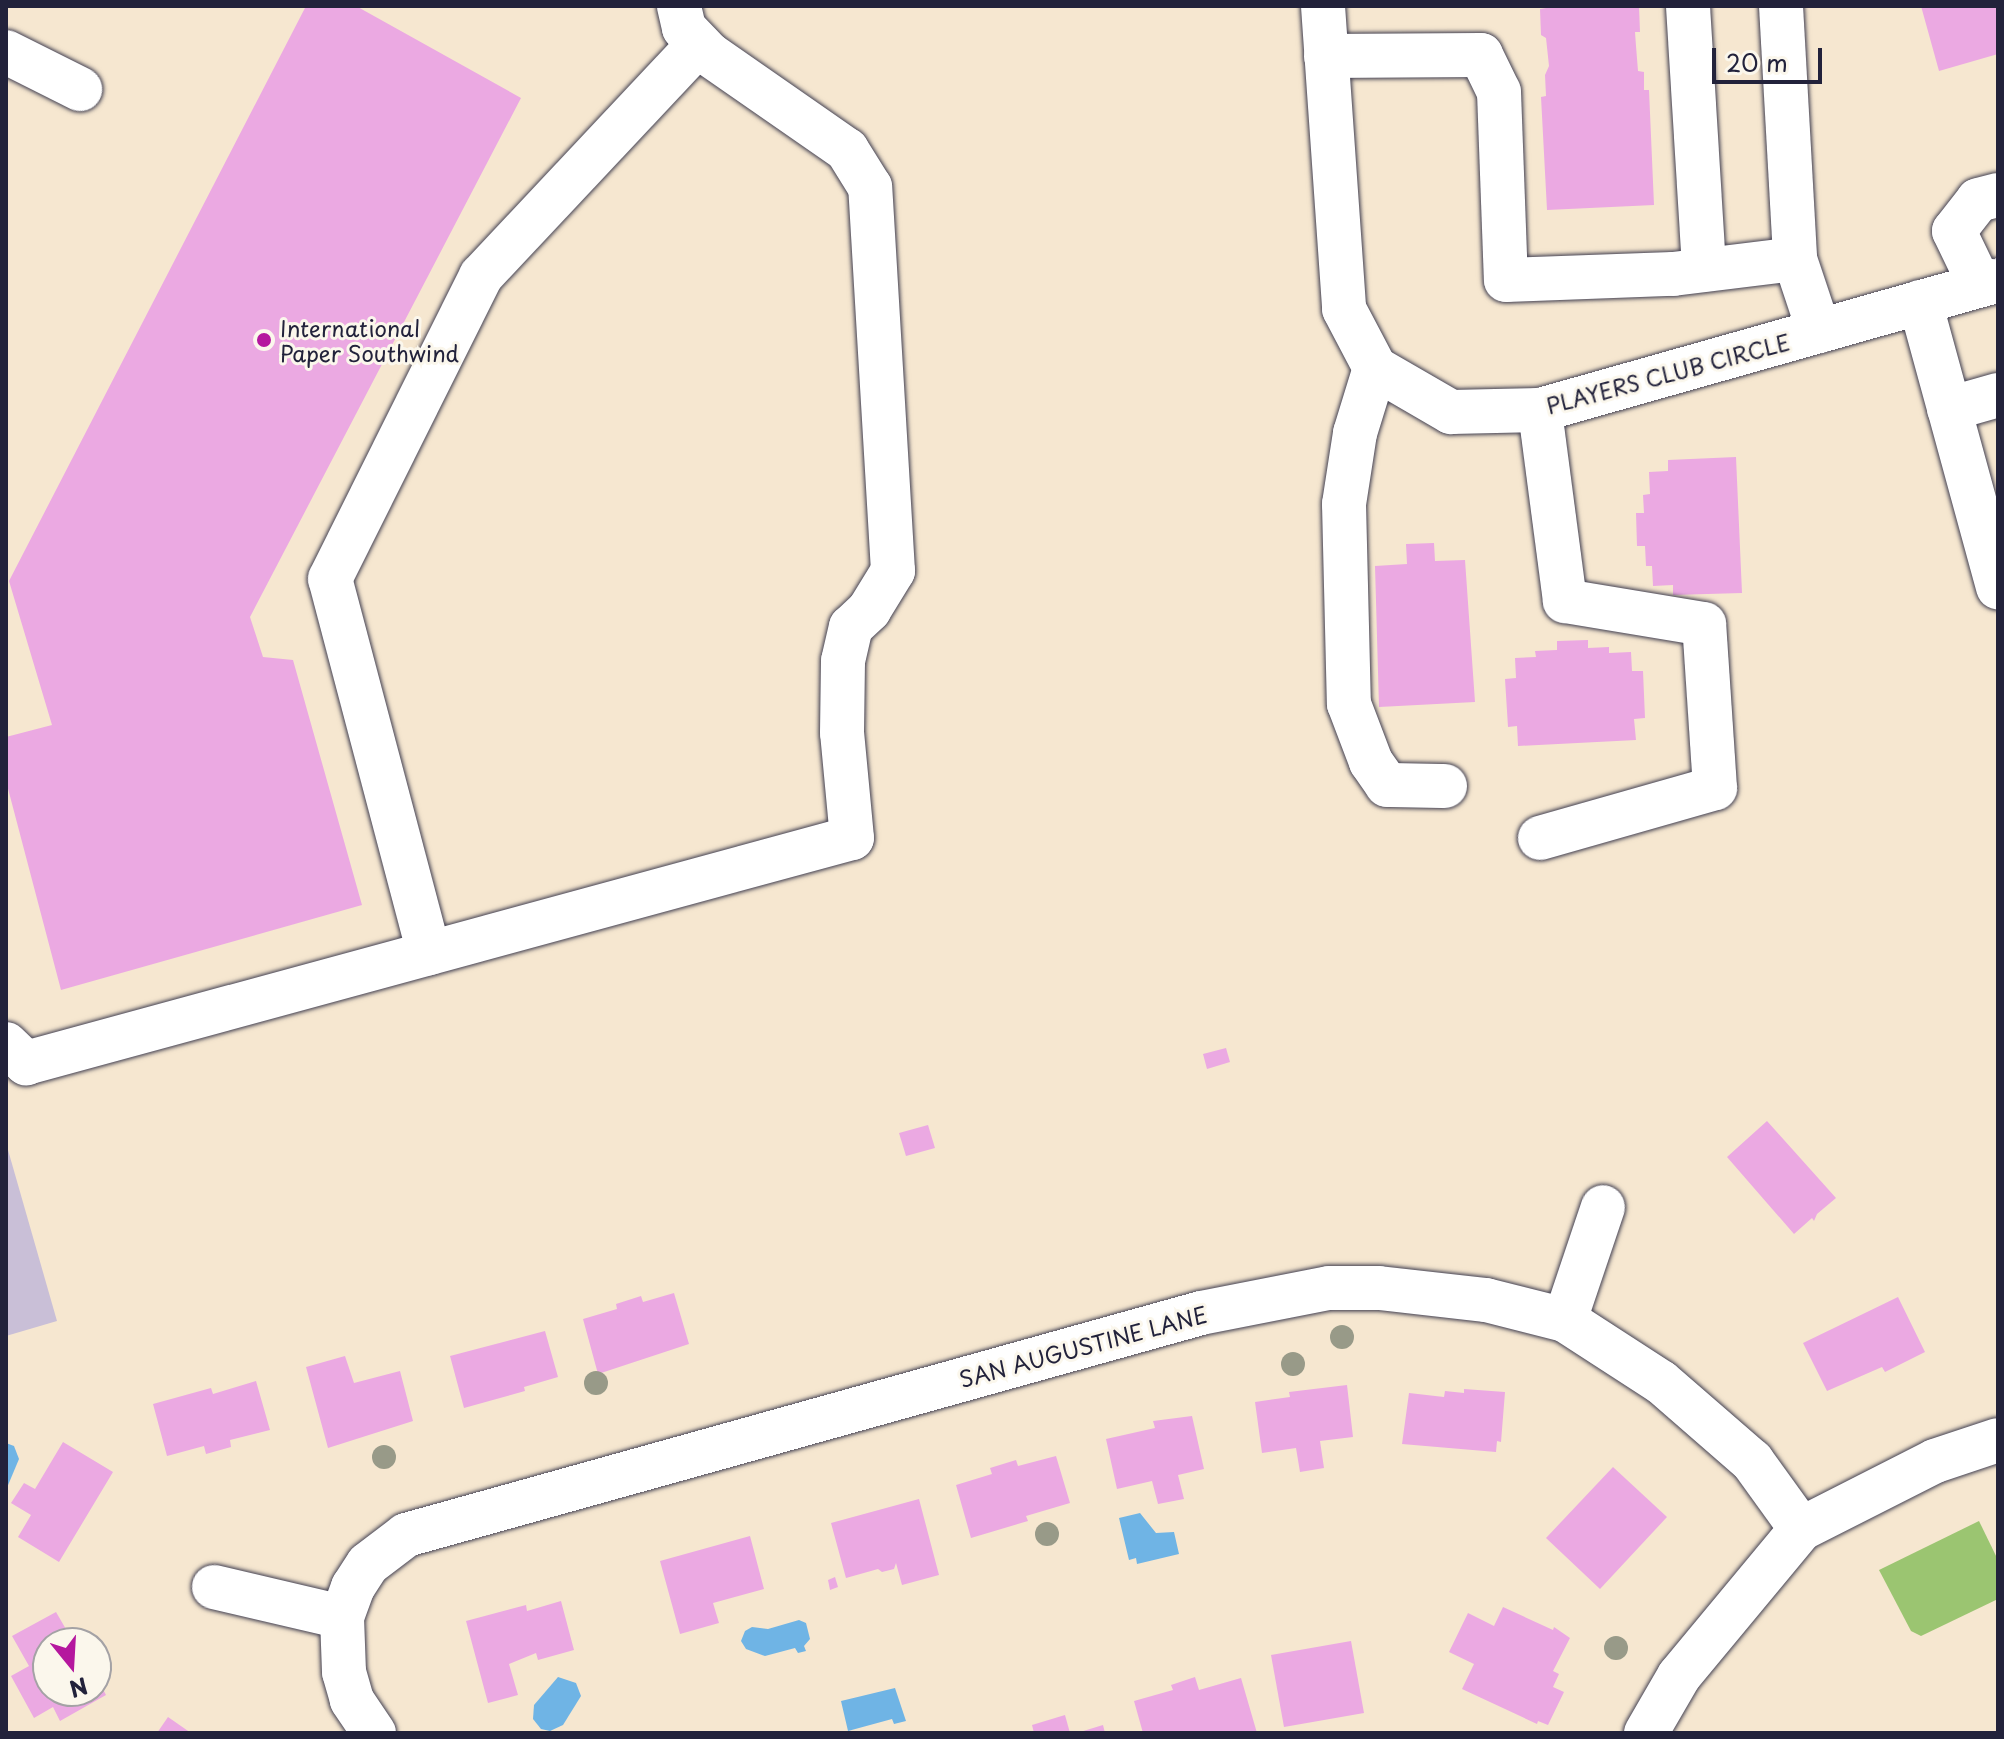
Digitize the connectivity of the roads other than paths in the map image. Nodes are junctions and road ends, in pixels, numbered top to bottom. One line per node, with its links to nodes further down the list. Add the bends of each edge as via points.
1 (679, 6): 5 (street, via 684,28)
2 (1323, 6): 7 (street)
3 (1688, 6): 11 (street)
4 (1781, 6): 10 (street)
5 (699, 44): 22 (street, via 481,276 330,579); 22 (street, via 847,150 870,187 893,571 869,610 851,627 843,661 842,733 852,838)
6 (6, 52): 8 (street)
7 (1326, 56): 11 (street, via 1481,55 1499,92 1506,280); 15 (street, via 1344,309)
8 (80, 89)
9 (1998, 195): 12 (street, via 1978,200 1954,231)
10 (1795, 259): 11 (street); 14 (street)
11 (1704, 270)
12 (1989, 283): 13 (street, PLAYERS CLUB CIRCLE)
13 (1920, 302): 14 (street, PLAYERS CLUB CIRCLE); 17 (street)
14 (1819, 331): 18 (street, PLAYERS CLUB CIRCLE)
15 (1375, 368): 18 (street, PLAYERS CLUB CIRCLE, via 1451,412); 20 (street, via 1355,433 1344,504 1349,704 1371,762 1387,785)
16 (1998, 395): 17 (street)
17 (1949, 409): 19 (street)
18 (1540, 410): 21 (street, via 1565,601 1704,624 1715,788)
19 (1998, 588)
20 (1445, 786)
21 (1540, 838)
22 (429, 953): 23 (street)
23 (16, 1054)
24 (1603, 1207): 25 (street)
25 (1565, 1320): 27 (street, SAN AUGUSTINE LANE, via 1641,1367 1741,1451); 29 (street, SAN AUGUSTINE LANE, via 1486,1300 1379,1288 1329,1288 1201,1313 406,1535 368,1564)
26 (1998, 1440): 27 (street, via 1935,1461)
27 (1801, 1529): 31 (street, via 1679,1676)
28 (214, 1587): 29 (street)
29 (342, 1617): 30 (street, via 344,1672 352,1700)
30 (374, 1733)
31 (1646, 1733)

